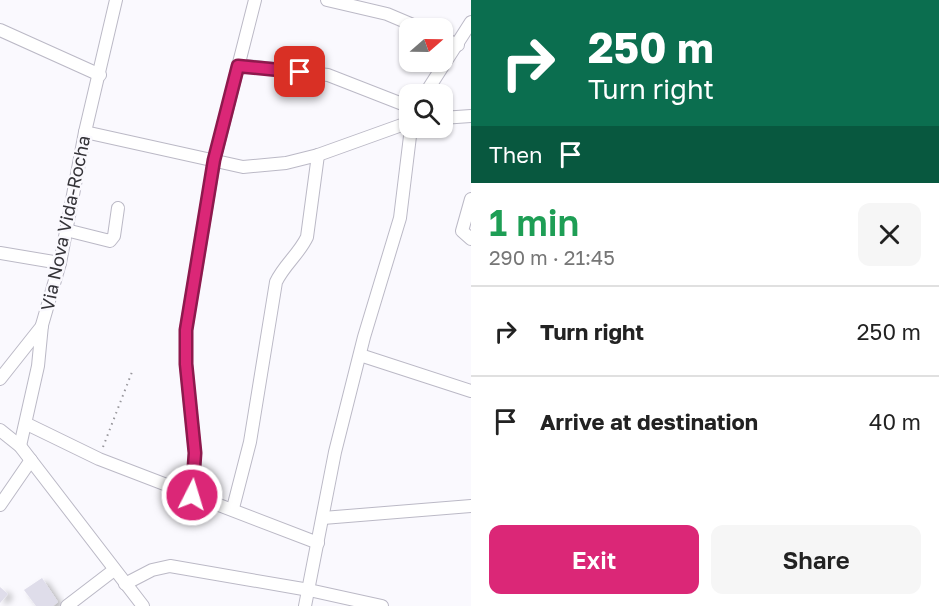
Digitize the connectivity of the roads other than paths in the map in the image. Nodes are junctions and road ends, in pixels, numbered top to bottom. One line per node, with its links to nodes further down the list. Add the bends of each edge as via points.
1 (255, 0): 9 (street)
2 (327, 0): 4 (street)
3 (112, 2): 10 (street, Via Nova Vida-Rocha)
4 (399, 19)
5 (471, 22): 8 (street)
6 (0, 30): 10 (street)
7 (453, 43): 8 (street)
8 (458, 45): 11 (street)
9 (238, 66): 12 (street, via 328,75); 19 (street)
10 (100, 75): 16 (street, Via Nova Vida-Rocha)
11 (432, 84)
12 (399, 103)
13 (471, 117): 14 (street)
14 (453, 118)
15 (399, 126): 18 (street)
16 (85, 132): 19 (street); 22 (street, Via Nova Vida-Rocha)
17 (410, 138): 27 (street, via 400,218)
18 (318, 155): 19 (street, via 267,166 243,167); 37 (street, via 307,237 276,282 250,441)
19 (214, 160): 34 (street, via 186,330 195,453)
20 (471, 199): 23 (street, via 462,231)
21 (118, 208): 22 (street, via 110,241)
22 (66, 230): 25 (street, Via Nova Vida-Rocha)
23 (471, 239)
24 (0, 253): 25 (street)
25 (60, 263): 26 (street, Via Nova Vida-Rocha)
26 (42, 325): 28 (street); 30 (street, Via Nova Vida-Rocha)
27 (360, 355): 29 (street); 38 (street)
28 (0, 379)
29 (471, 392)
30 (27, 424): 32 (street, Via Nova Vida-Rocha); 34 (street, via 99,459)
31 (0, 430): 32 (street)
32 (20, 446): 33 (street)
33 (31, 460): 35 (street); 40 (street)
34 (192, 495): 37 (street)
35 (0, 505)
36 (471, 506): 38 (street)
37 (233, 508): 39 (street)
38 (323, 518): 39 (street)
39 (318, 543): 42 (street)
40 (114, 570): 41 (street); 43 (street)
41 (125, 584): 42 (street, via 170,566); 44 (street)
42 (309, 590): 45 (street); 46 (street)
43 (67, 606)
44 (143, 606)
45 (305, 606)
46 (382, 606)

